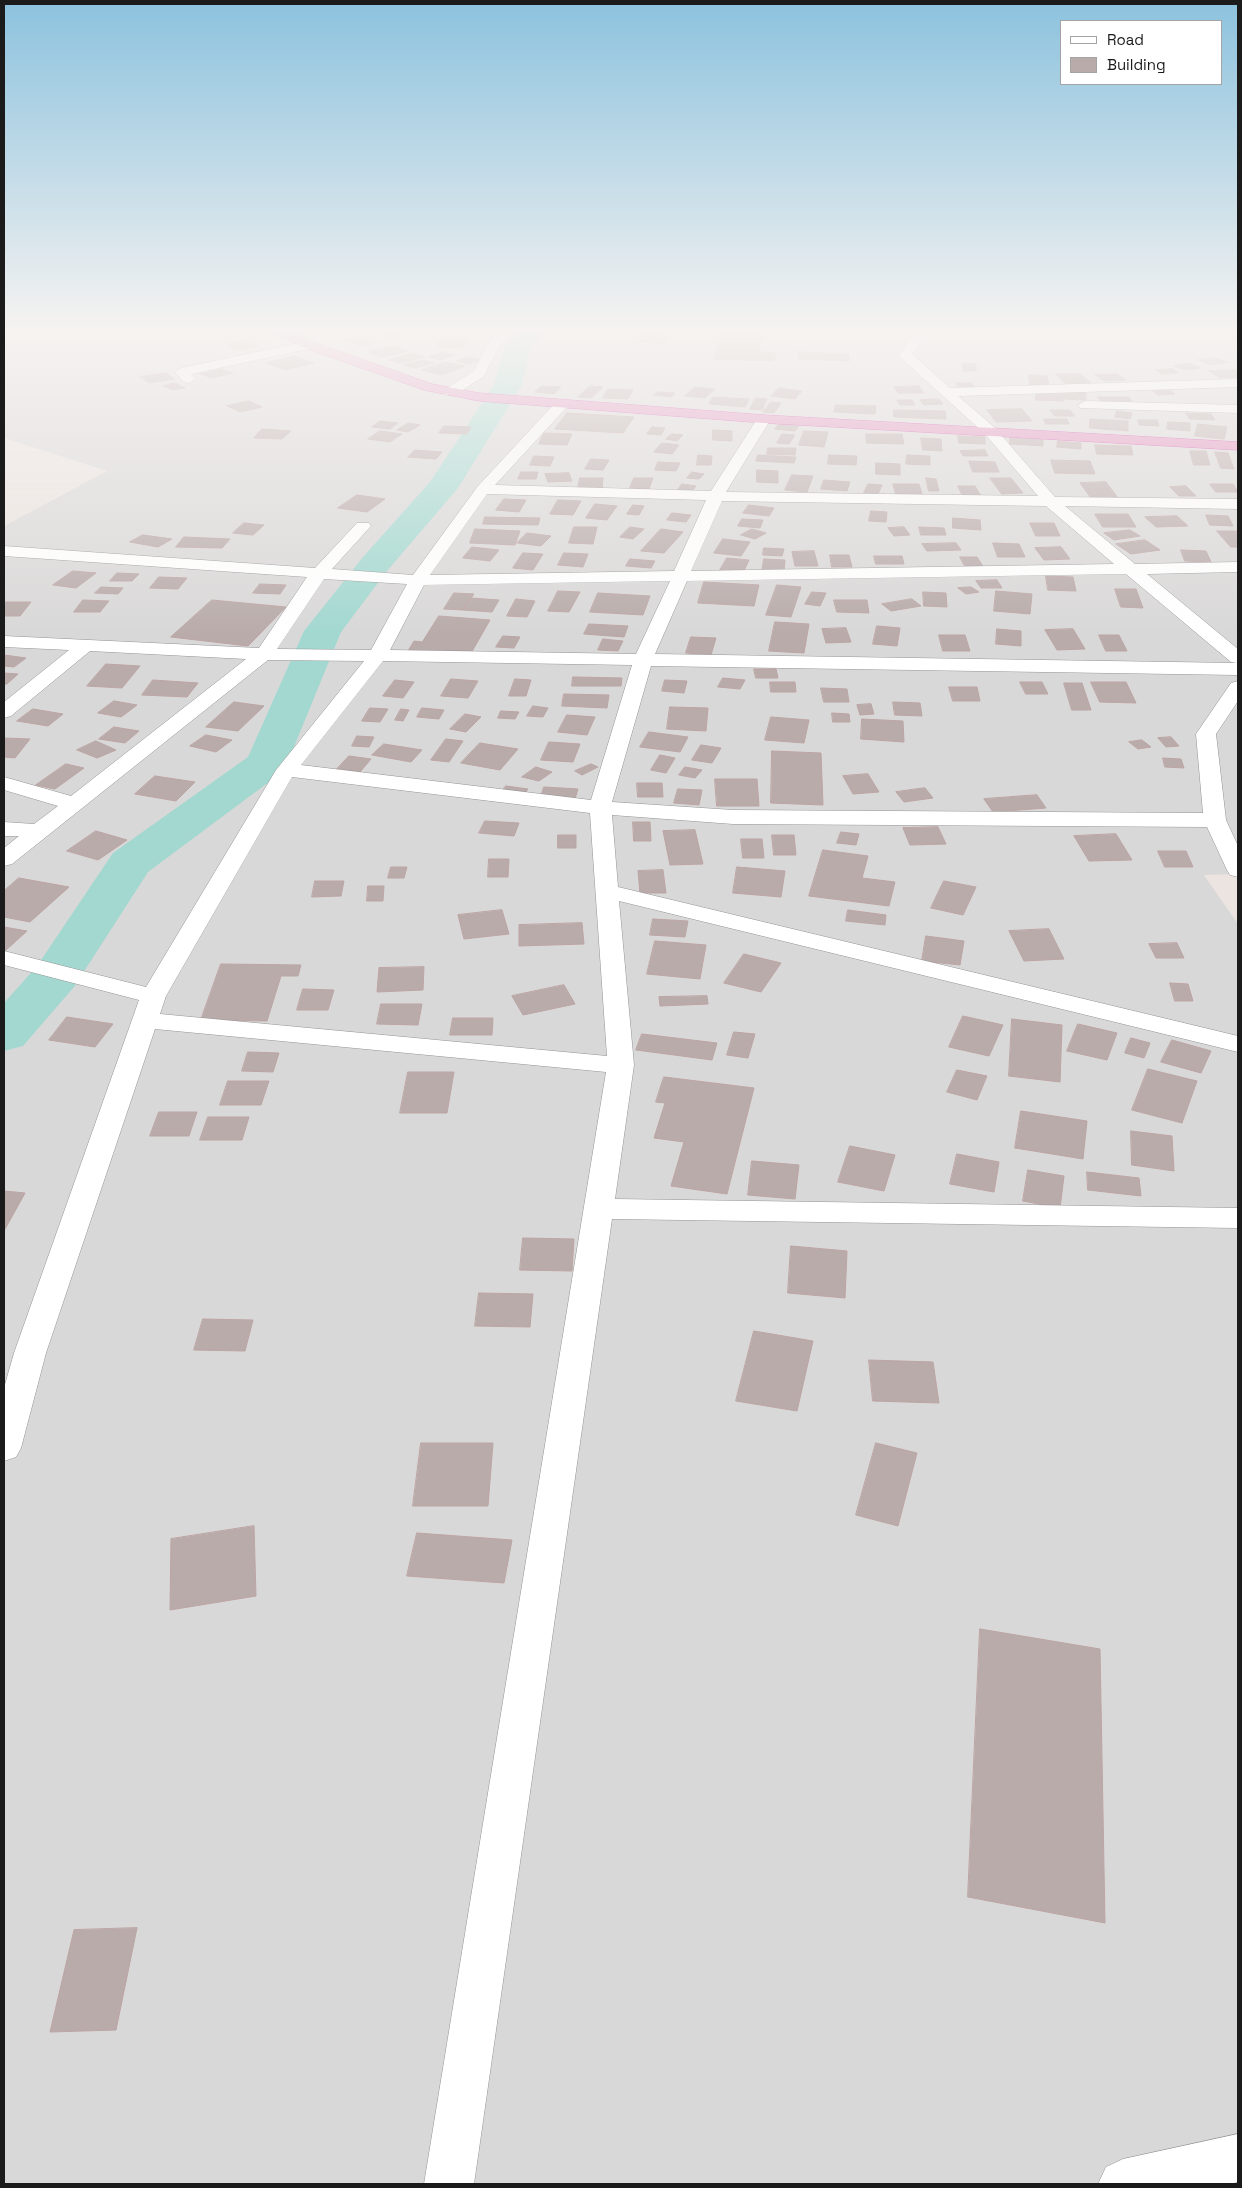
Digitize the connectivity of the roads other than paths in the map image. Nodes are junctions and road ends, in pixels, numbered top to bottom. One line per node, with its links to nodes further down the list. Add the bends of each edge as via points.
1 (538, 430): 6 (street)
2 (757, 430): 7 (street)
3 (957, 430): 4 (highway)
4 (990, 432): 5 (highway); 8 (street)
5 (1238, 446)
6 (483, 489): 7 (street); 16 (street)
7 (716, 496): 8 (street); 15 (street)
8 (1051, 502): 9 (street); 13 (street)
9 (1238, 504)
10 (363, 526): 14 (street)
11 (4, 551): 14 (street)
12 (1238, 567): 13 (street)
13 (1132, 570): 15 (street); 21 (street)
14 (319, 573): 16 (street); 19 (street)
15 (680, 576): 16 (street); 22 (street)
16 (418, 580): 20 (street)
17 (4, 640): 18 (street)
18 (86, 645): 19 (street); 25 (street)
19 (264, 654): 20 (street); 28 (street)
20 (377, 656): 22 (street); 26 (street)
21 (1238, 658)
22 (643, 660): 23 (street); 29 (street)
23 (1238, 668)
24 (1238, 687): 30 (street, via 1206,734)
25 (4, 712)
26 (286, 770): 29 (street); 37 (street)
27 (4, 783): 28 (street)
28 (75, 804): 32 (street)
29 (600, 808): 30 (street, via 733,817); 35 (street)
30 (1216, 820): 34 (street)
31 (4, 829): 32 (street)
32 (39, 831): 33 (street)
33 (4, 859)
34 (1238, 870)
35 (607, 891): 38 (street); 39 (street)
36 (9, 959): 37 (street, via 71,976)
37 (149, 1008): 39 (street); 42 (street, via 30,1353)
38 (1238, 1044)
39 (622, 1065): 40 (street)
40 (599, 1209): 41 (street); 44 (street)
41 (1238, 1218)
42 (4, 1448)
43 (1238, 2158): 45 (street)
44 (449, 2184)
45 (1123, 2184)

